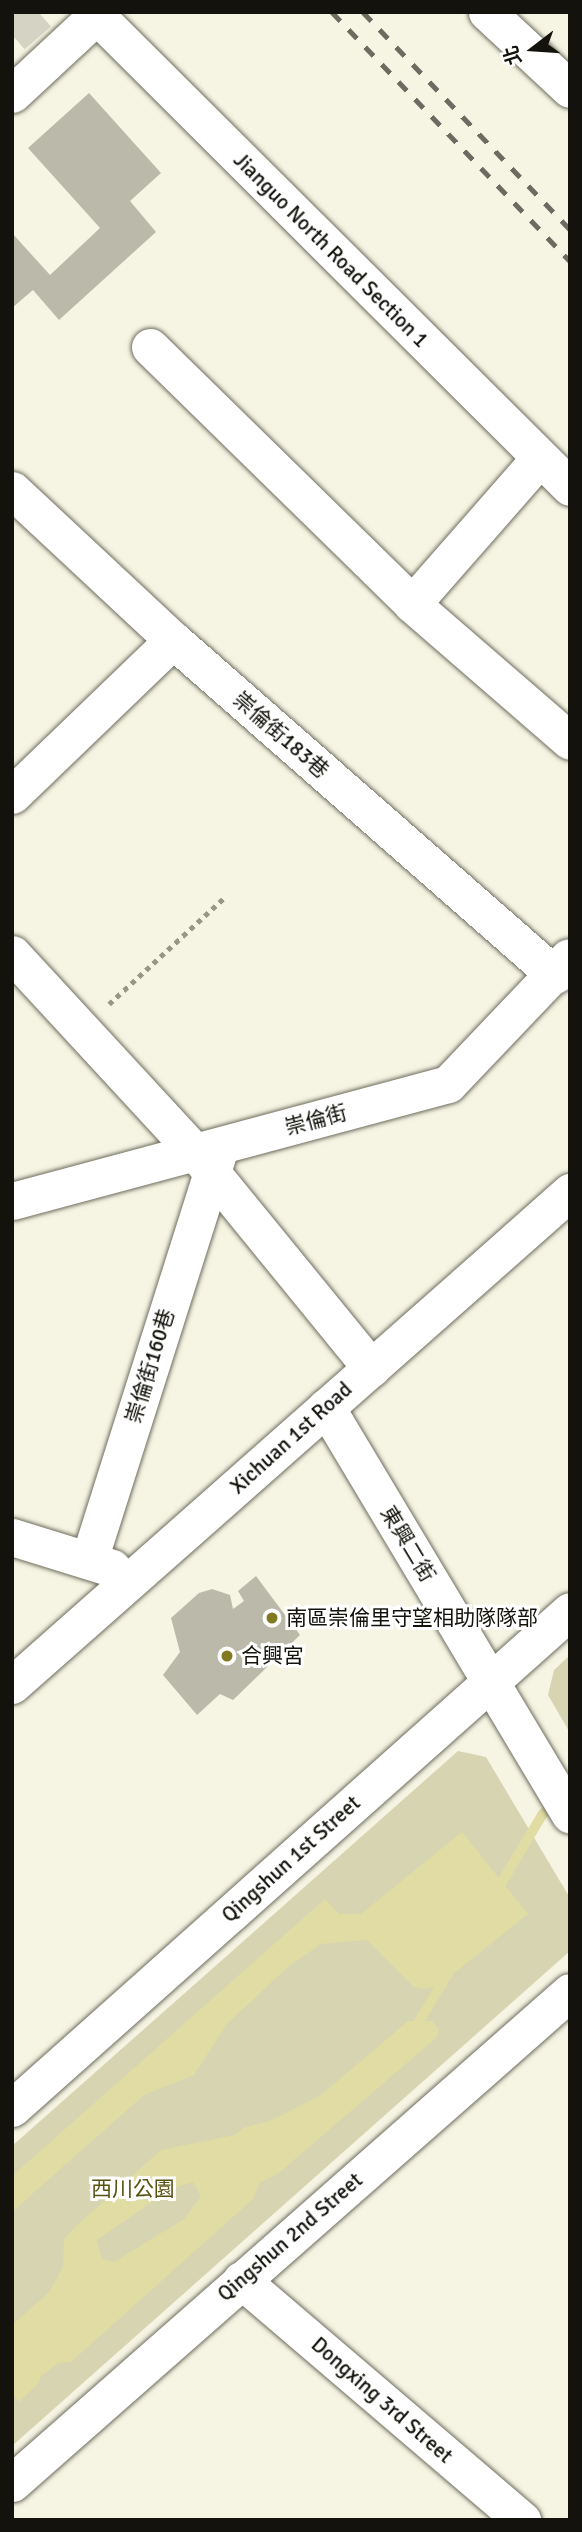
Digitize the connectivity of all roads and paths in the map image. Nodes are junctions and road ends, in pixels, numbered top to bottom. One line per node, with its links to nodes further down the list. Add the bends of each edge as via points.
1 (487, 12): 4 (street)
2 (95, 14): 3 (street); 6 (street, Jianguo North Road Section 1)
3 (16, 79)
4 (570, 89)
5 (150, 347): 9 (street)
6 (539, 459): 7 (street, Jianguo North Road Section 1); 9 (street)
7 (570, 487)
8 (12, 491): 10 (street, 崇倫街183巷)
9 (412, 604): 11 (street)
10 (173, 640): 12 (street); 15 (street, 崇倫街183巷)
11 (570, 740)
12 (12, 795)
13 (226, 896): 16 (path)
14 (12, 954): 16 (street)
15 (558, 970): 17 (street, 崇倫街, via 448,1084)
16 (82, 1029): 17 (street)
17 (209, 1156): 19 (street, 崇倫街); 20 (street); 23 (street, 崇倫街160巷)
18 (570, 1192): 20 (street, Xichuan 1st Road)
19 (12, 1202)
20 (371, 1368): 21 (street, Xichuan 1st Road)
21 (326, 1407): 24 (street, Xichuan 1st Road); 26 (street, 東興二街)
22 (12, 1537): 23 (street)
23 (89, 1560): 24 (street)
24 (136, 1576): 27 (street, Xichuan 1st Road)
25 (570, 1611): 26 (street, Qingshun 1st Street)
26 (490, 1682): 28 (street, 東興二街); 30 (street, Qingshun 1st Street)
27 (12, 1685)
28 (570, 1815)
29 (570, 1992): 31 (street, Qingshun 2nd Street)
30 (12, 2108)
31 (241, 2280): 32 (street, Qingshun 2nd Street); 33 (street, Dongxing 3rd Street)
32 (12, 2483)
33 (522, 2520)

